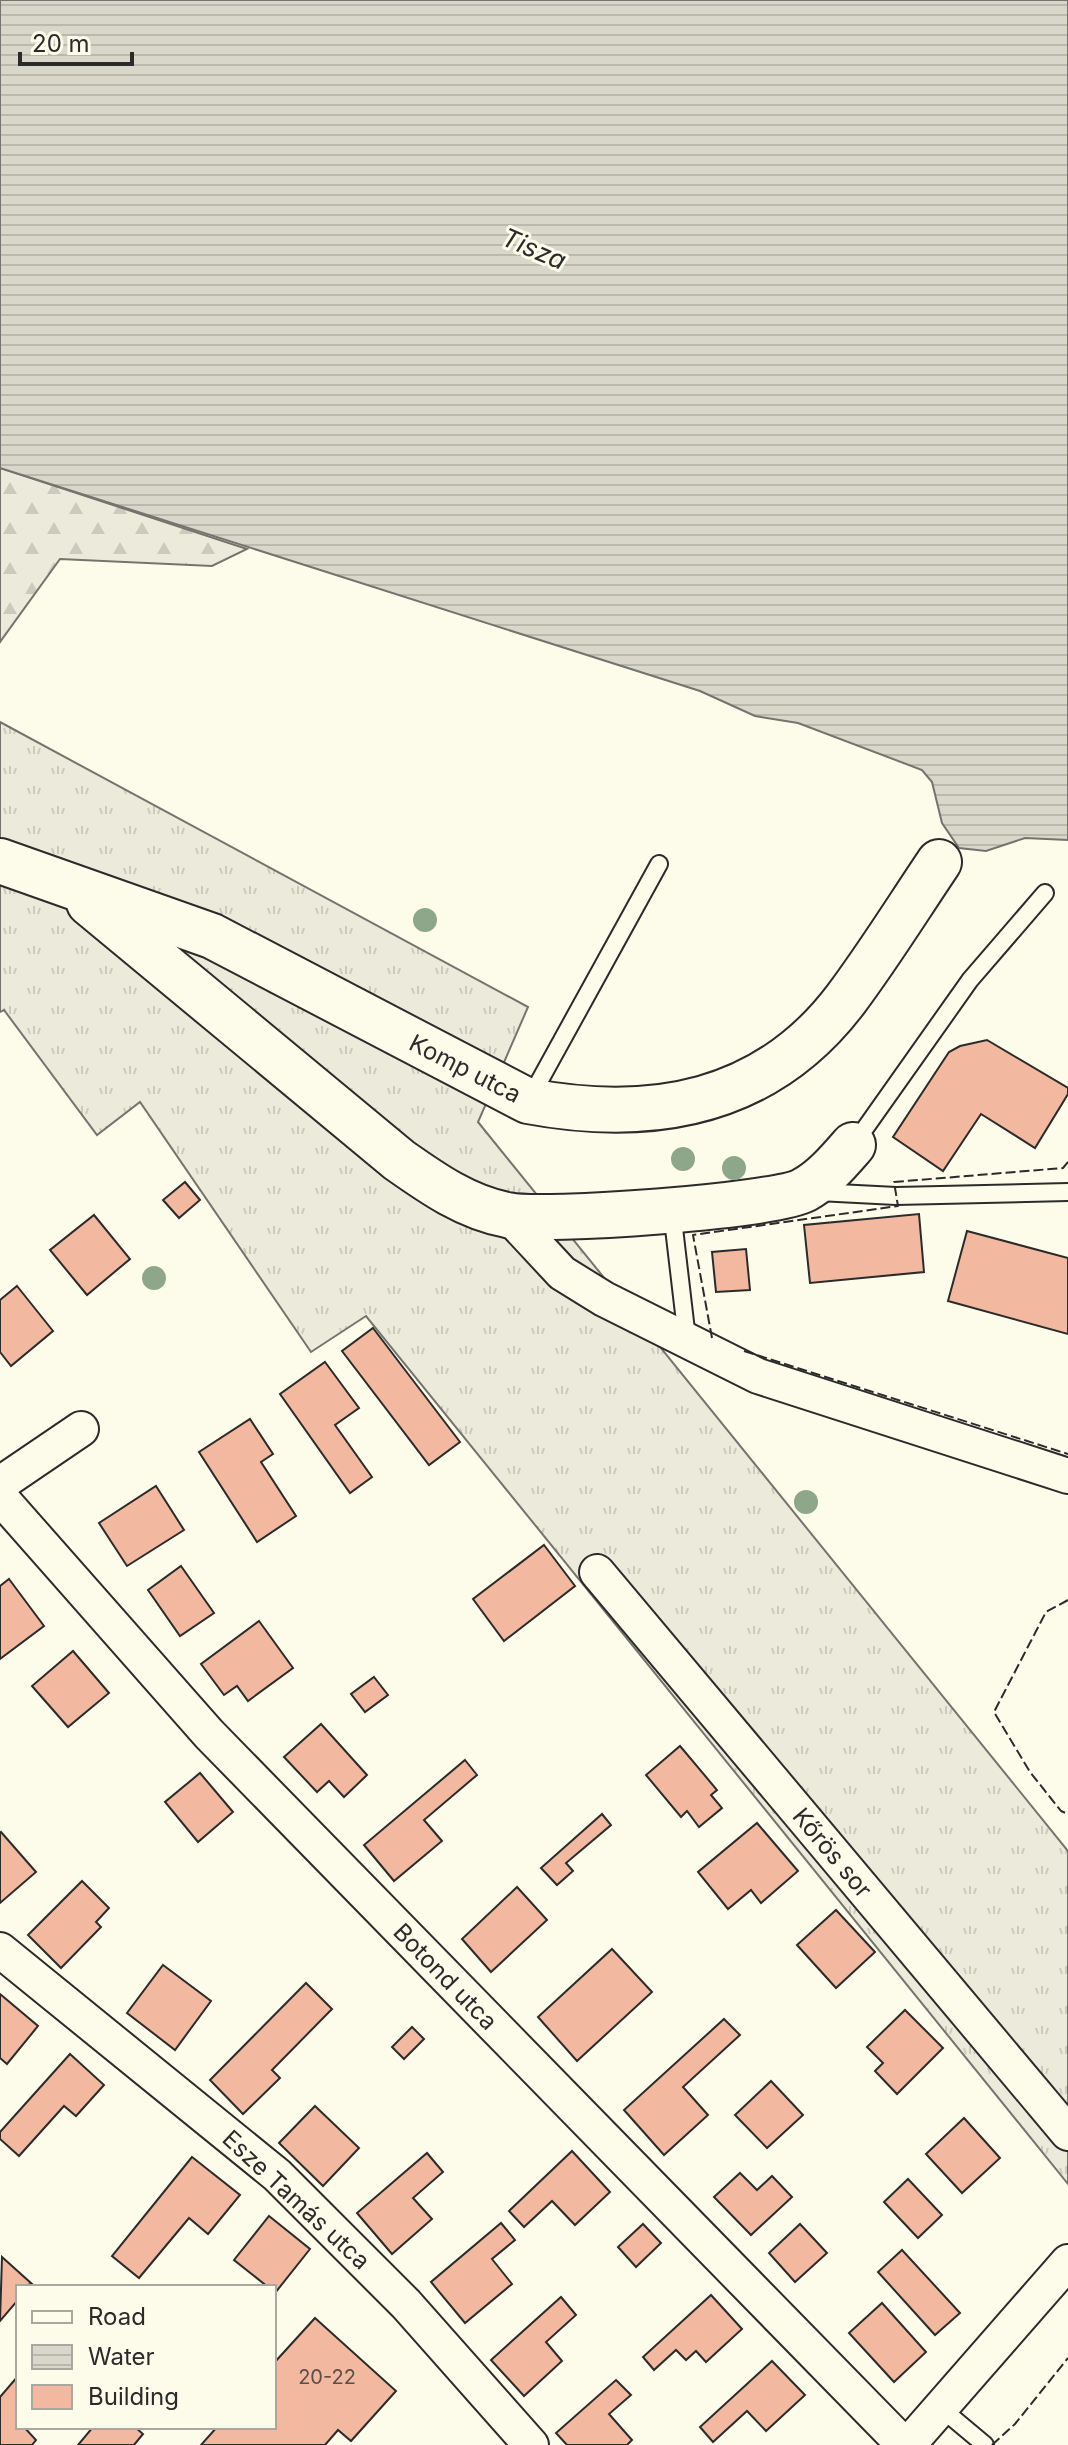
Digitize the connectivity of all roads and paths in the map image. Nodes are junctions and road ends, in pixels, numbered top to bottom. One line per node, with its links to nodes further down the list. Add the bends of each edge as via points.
1 (0, 861): 4 (main road, Komp utca)
2 (939, 862): 6 (main road, Komp utca, via 845,1001 756,1078 697,1102 653,1110 596,1112)
3 (659, 864): 6 (lane)
4 (62, 881): 6 (main road, Komp utca, via 212,936); 11 (main road, Komp utca, via 399,1160 446,1193)
5 (1045, 893): 7 (lane, via 970,980)
6 (528, 1101)
7 (853, 1145): 8 (main road)
8 (803, 1192): 9 (lane); 10 (main road, Komp utca)
9 (1068, 1192)
10 (671, 1209): 11 (main road, Komp utca); 12 (lane)
11 (509, 1216): 12 (street, via 562,1273)
12 (687, 1340): 14 (street, via 758,1376)
13 (81, 1429): 15 (street)
14 (1068, 1476)
15 (0, 1484)
16 (0, 1497): 23 (street, Botond utca, via 209,1734)
17 (597, 1572): 19 (street, Kőrös sor)
18 (0, 1950): 22 (street, Esze Tamás utca, via 277,2175 406,2304)
19 (1068, 2133)
20 (1068, 2262): 21 (street)
21 (942, 2409): 23 (street); 24 (lane)
22 (531, 2445)
23 (906, 2445)
24 (985, 2445)

